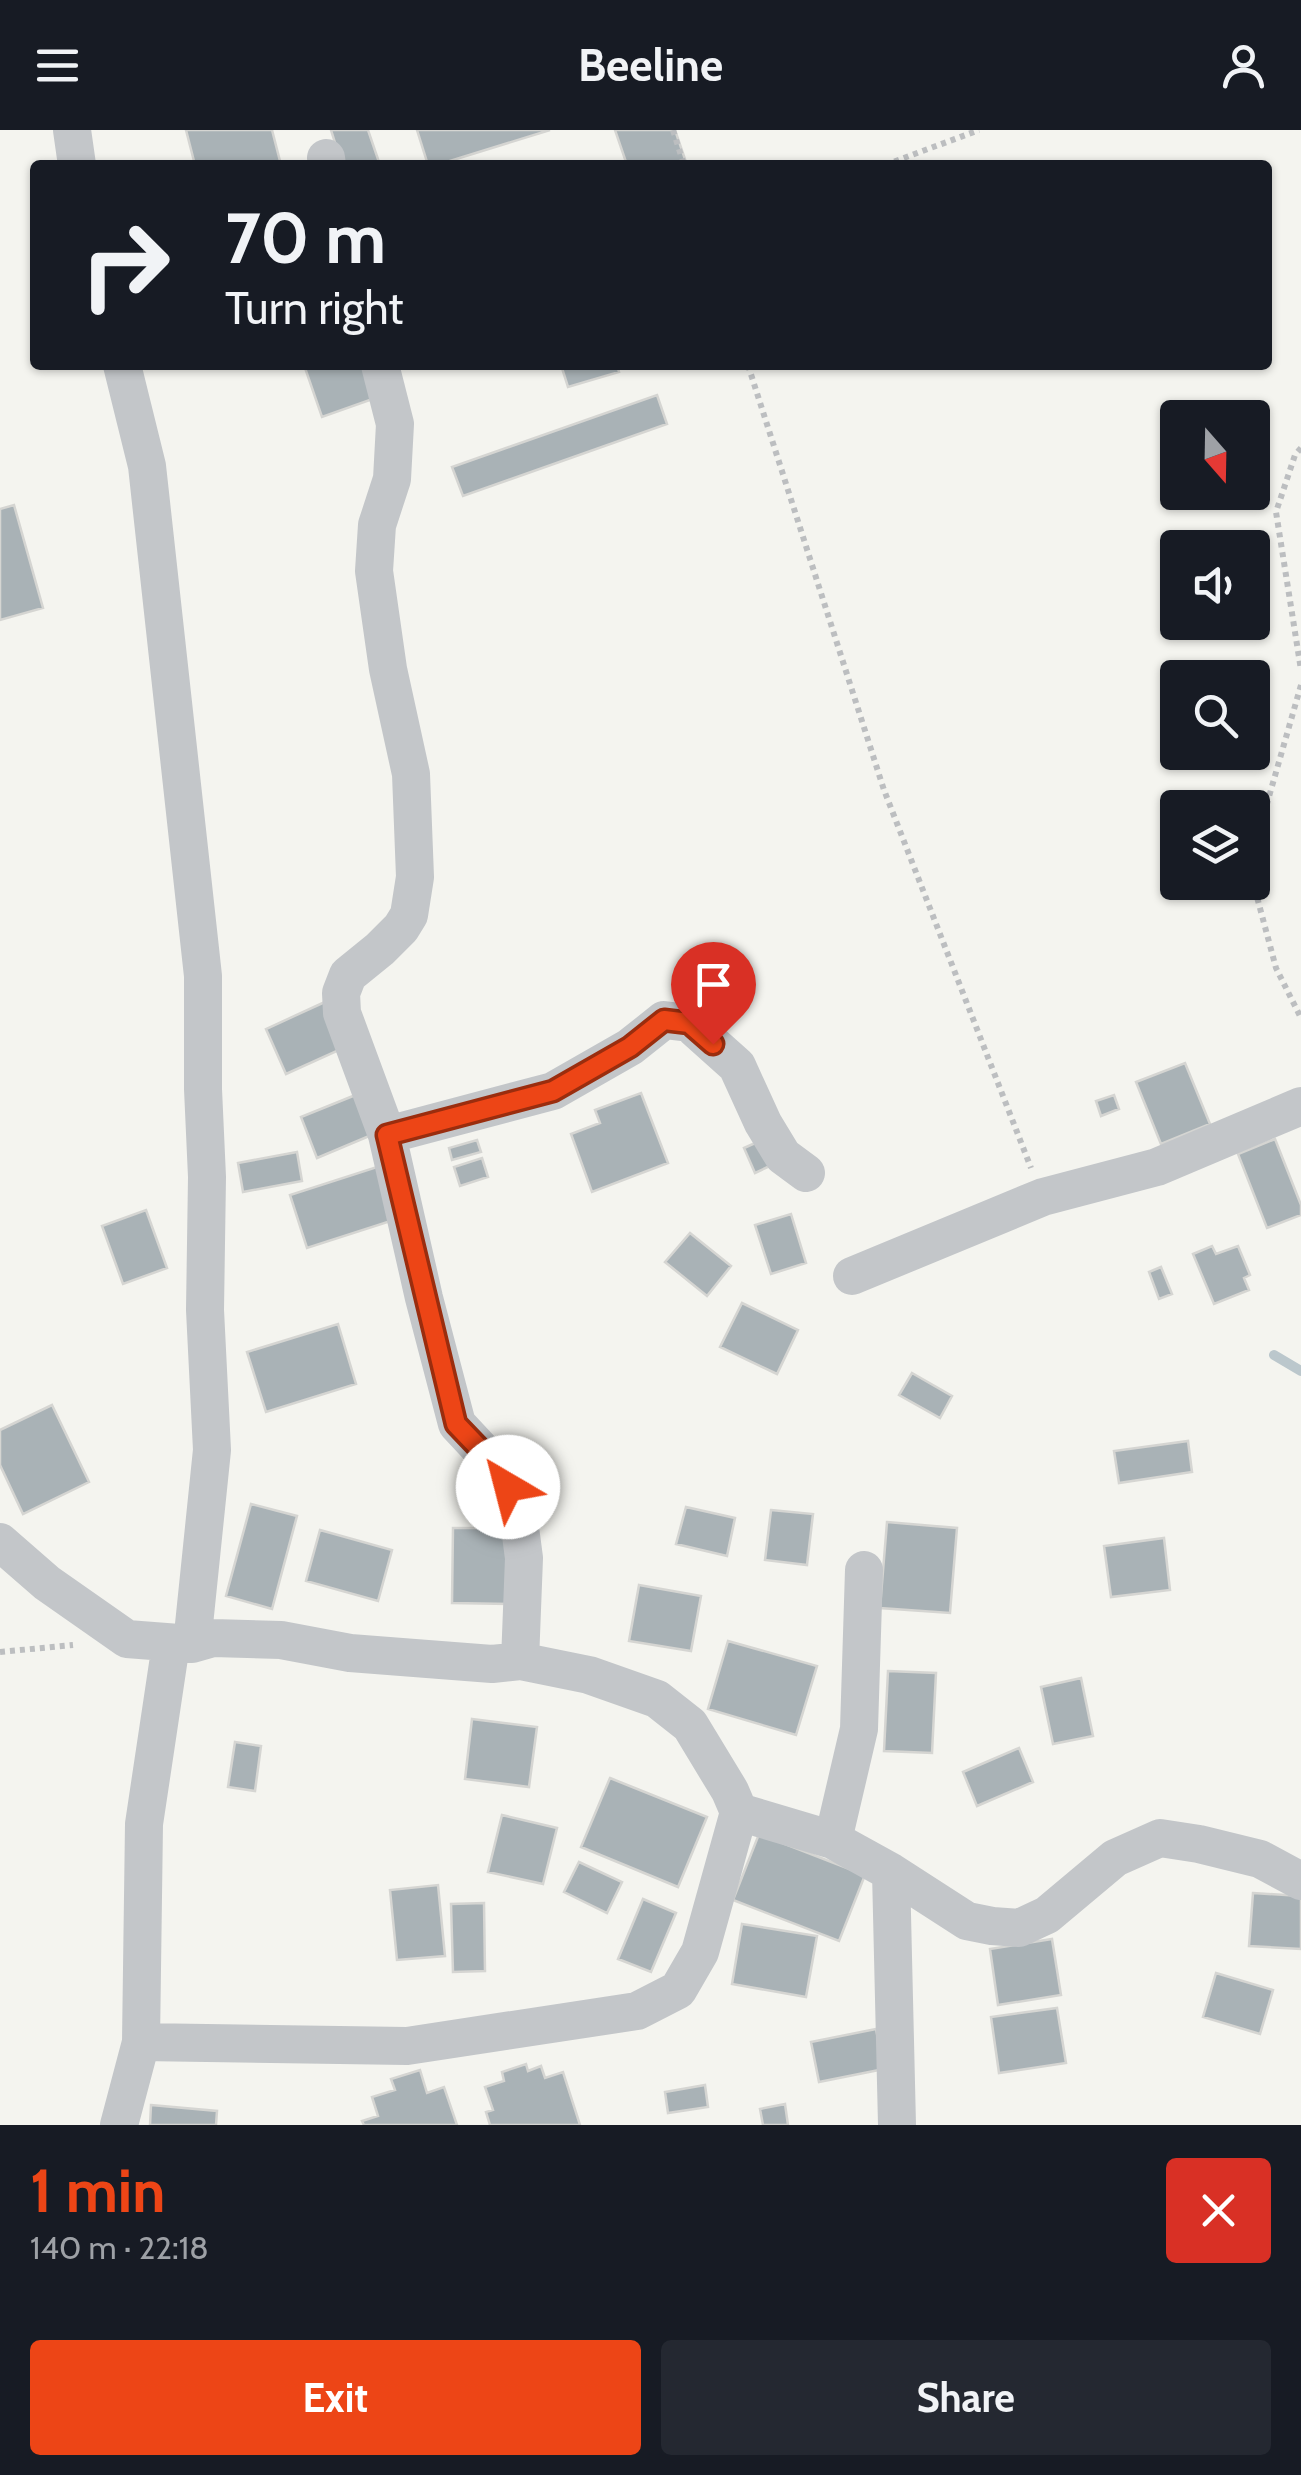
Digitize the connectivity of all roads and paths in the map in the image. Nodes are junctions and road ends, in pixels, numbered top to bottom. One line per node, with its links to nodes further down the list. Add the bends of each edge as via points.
1 (72, 130): 4 (street)
2 (673, 130): 5 (path)
3 (979, 130): 6 (path)
4 (76, 160)
5 (682, 160)
6 (899, 160)
7 (123, 370): 22 (street, via 146,466 202,976 204,1310 212,1450)
8 (381, 370): 15 (street, via 395,424 374,570 411,774 415,876 401,928 348,974 341,993 342,1013)
9 (750, 370): 17 (path, via 884,790)
10 (1301, 448): 11 (path, via 1276,512)
11 (1301, 670)
12 (1301, 684): 13 (path, via 1258,835 1254,882 1276,968)
13 (1301, 1018)
14 (1301, 1106): 17 (street, via 1157,1167)
15 (387, 1135): 16 (street, via 553,1091 664,1020 689,1023 738,1066 782,1156); 24 (street, via 456,1424 499,1469 517,1505 524,1558)
16 (806, 1173)
17 (1043, 1197): 18 (street)
18 (852, 1276)
19 (0, 1542): 21 (street)
20 (864, 1570): 26 (street, via 858,1729)
21 (127, 1639): 22 (street); 23 (path)
22 (182, 1644): 24 (street, via 281,1640 350,1653); 29 (street, via 144,1824)
23 (0, 1652)
24 (520, 1661): 25 (street, via 589,1674 657,1700 690,1725)
25 (739, 1812): 26 (street); 29 (street, via 700,1952 678,1990 637,2011 407,2046)
26 (833, 1840): 27 (street)
27 (891, 1872): 28 (street, via 967,1921 1019,1928 1047,1915 1115,1858 1160,1838 1260,1859); 31 (street)
28 (1301, 1880)
29 (140, 2042): 30 (street)
30 (120, 2125)
31 (897, 2125)

